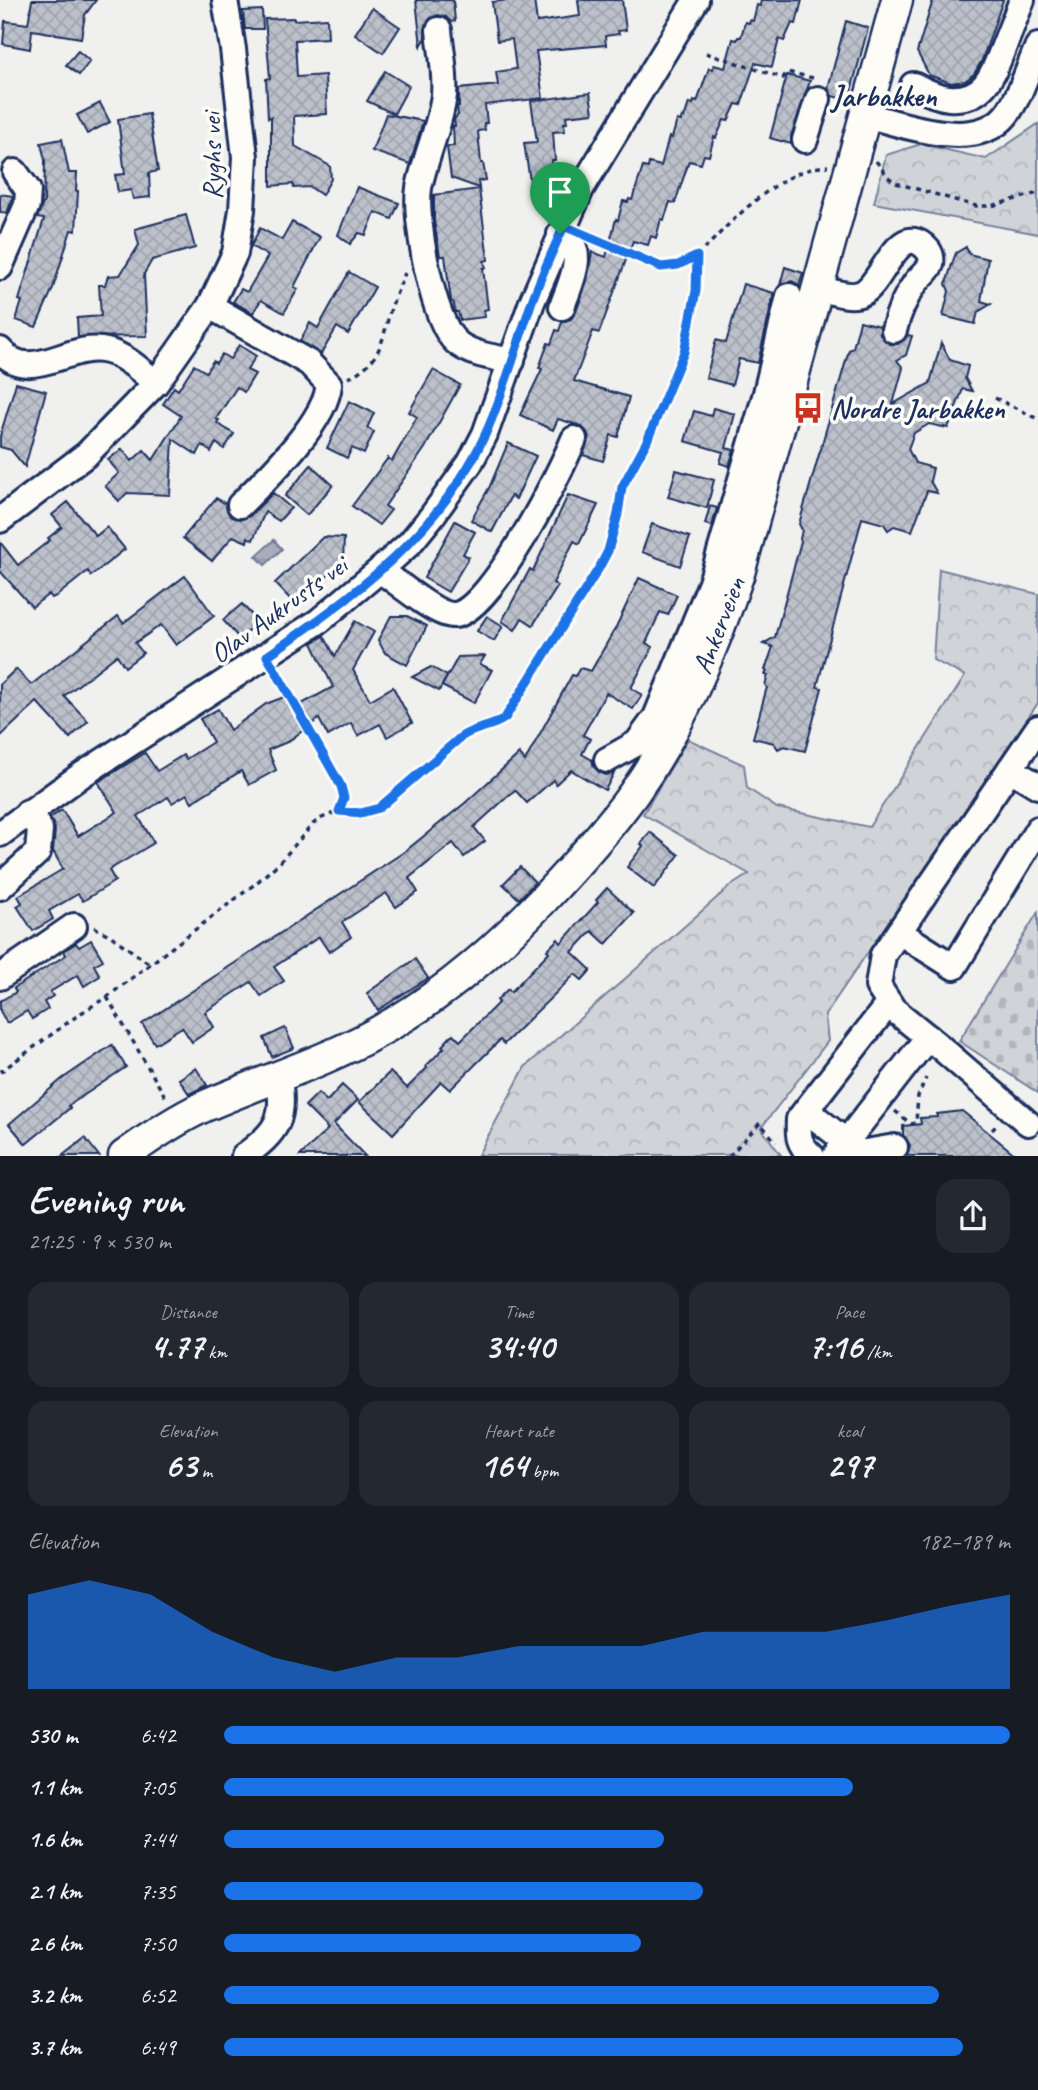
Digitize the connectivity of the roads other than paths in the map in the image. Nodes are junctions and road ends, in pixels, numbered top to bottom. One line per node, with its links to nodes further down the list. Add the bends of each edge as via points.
1 (225, 0): 16 (street, Ryghs vei, via 245,157 235,253)
2 (696, 0): 12 (street, Olav Aukrusts vei, via 602,153)
3 (897, 0): 9 (main road, Ankerveien)
4 (1022, 0): 7 (street, via 992,78 980,90 952,98)
5 (439, 30): 20 (street, via 443,100 417,205 425,256 447,333 465,349)
6 (1038, 46): 9 (street, via 1014,103 986,130 944,133)
7 (912, 85)
8 (820, 90): 10 (street)
9 (866, 115): 14 (main road, Ankerveien)
10 (805, 141)
11 (15, 172): 13 (street, via 28,190 27,205)
12 (562, 230): 17 (street, via 576,247 576,265); 20 (street, Olav Aukrusts vei)
13 (0, 267)
14 (819, 288): 18 (street, via 864,293 897,247 915,241 931,254 931,263 905,299); 39 (main road, Ankerveien, via 752,534 718,635 672,730 635,792 562,880 464,975 378,1032)
15 (789, 296): 27 (street, via 707,596 656,717 637,743)
16 (210, 306): 21 (street, Ryghs vei); 23 (street, via 309,363 329,384 325,399 288,456)
17 (562, 307)
18 (894, 330)
19 (0, 350): 21 (street, via 16,363 27,365 82,349 106,350 134,364)
20 (512, 361): 25 (street, Olav Aukrusts vei, via 470,463 410,543)
21 (156, 383): 24 (street, Ryghs vei, via 87,454)
22 (574, 439): 25 (street, via 502,571 468,610 453,615 439,610)
23 (240, 505)
24 (0, 520)
25 (380, 570): 30 (street, Olav Aukrusts vei, via 329,614)
26 (1038, 728): 28 (street)
27 (607, 760)
28 (1010, 769): 29 (street); 35 (street)
29 (1038, 786)
30 (28, 812): 32 (street, Olav Aukrusts vei); 33 (street, via 40,829 38,852)
31 (1038, 829): 35 (street, via 954,967)
32 (0, 834)
33 (0, 887)
34 (74, 926): 36 (street)
35 (899, 932): 37 (street, via 883,955 877,986)
36 (0, 977)
37 (889, 1003): 38 (street); 40 (street)
38 (934, 1042): 41 (street); 44 (street)
39 (278, 1076): 45 (main road, Ankerveien, via 204,1107); 46 (street, via 281,1104 276,1127)
40 (806, 1110): 43 (street, via 799,1119 798,1137); 44 (street)
41 (1028, 1123)
42 (895, 1147): 44 (street)
43 (806, 1151)
44 (851, 1151)
45 (124, 1156)
46 (244, 1156)

